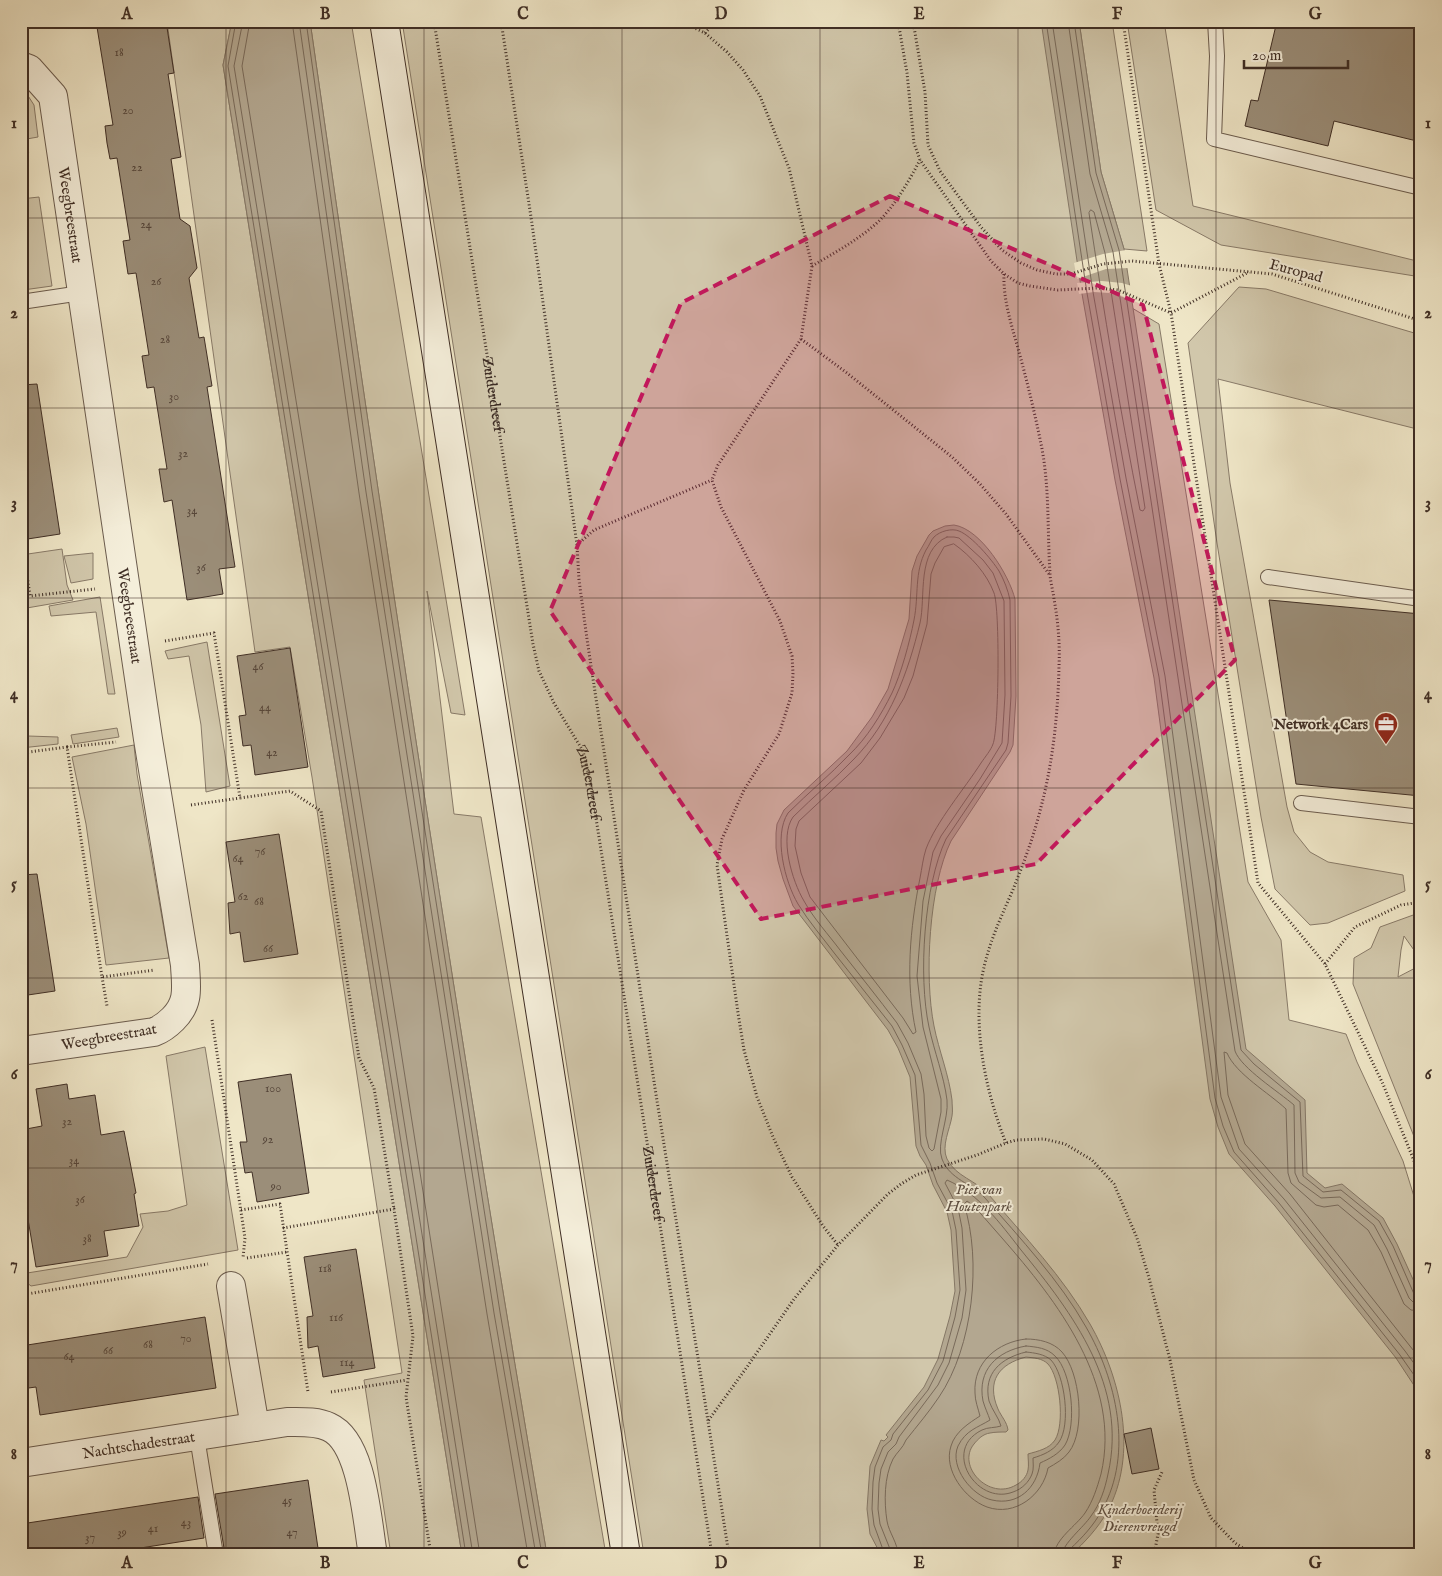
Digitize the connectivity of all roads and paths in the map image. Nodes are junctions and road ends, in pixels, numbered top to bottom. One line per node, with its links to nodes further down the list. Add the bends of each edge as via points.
1 (384, 21): 65 (street)
2 (434, 21): 66 (path, Zuiderdreef, via 533,644 542,678 583,751 590,780)
3 (501, 21): 24 (path)
4 (680, 21): 10 (path)
5 (716, 21): 10 (path)
6 (898, 21): 12 (path, via 914,143)
7 (913, 21): 14 (path, Europad, via 925,92 928,145 940,171 981,228 1002,250 1021,263 1056,274 1071,274 1102,264 1132,261)
8 (1123, 21): 14 (path)
9 (1215, 21): 13 (lane, via 1214,139)
10 (705, 33): 15 (path, via 743,70 760,96 789,168)
11 (21, 66): 18 (street, Weegbreestraat, via 29,70 53,96)
12 (920, 160): 15 (path, via 879,221); 17 (path, via 979,245)
13 (1421, 188)
14 (1158, 264): 16 (path, Europad); 20 (path)
15 (812, 266): 22 (path)
16 (1250, 272): 20 (path); 21 (path, Europad, via 1272,274)
17 (1004, 274): 20 (path, via 1018,283 1058,290 1118,290); 26 (path, via 1006,306 1041,442 1048,490)
18 (81, 293): 19 (lane); 28 (street, Weegbreestraat)
19 (21, 302)
20 (1171, 313): 39 (path, via 1258,883)
21 (1421, 321)
22 (801, 339): 23 (path, via 718,464); 26 (path, via 952,457 1006,514)
23 (712, 480): 24 (path, via 594,530); 48 (path, via 721,507 780,621 793,665 792,693 780,734 744,790 722,838 717,865 744,1050 757,1097 792,1177)
24 (577, 545): 57 (path, via 588,648)
25 (21, 568): 28 (path, via 26,568 30,596)
26 (1050, 575): 43 (path, via 1059,638 1059,666 1048,771 1041,808 995,932 980,993 988,1086)
27 (1268, 577): 29 (lane)
28 (126, 586): 30 (street, Weegbreestraat)
29 (1421, 599)
30 (135, 646): 31 (street, Weegbreestraat); 34 (path, via 214,633)
31 (148, 739): 32 (path); 35 (street, Weegbreestraat)
32 (67, 747): 33 (path); 40 (path, via 102,977)
33 (21, 753)
34 (240, 798): 35 (path, via 182,806); 45 (path, via 290,791 321,811 359,1058 374,1088)
35 (158, 803): 40 (street, Weegbreestraat)
36 (1301, 803): 37 (lane)
37 (1421, 817)
38 (1421, 902): 39 (path, via 1401,905 1355,927)
39 (1325, 964): 44 (path, via 1383,1084)
40 (185, 966): 42 (street, Weegbreestraat, via 185,1002 163,1029)
41 (210, 1012): 46 (path)
42 (21, 1051)
43 (1006, 1142): 48 (path, via 916,1175 901,1184); 69 (path, via 1044,1139 1065,1144 1092,1160 1114,1184 1137,1238 1149,1278 1170,1360 1194,1480 1211,1518 1235,1543)
44 (1421, 1178)
45 (394, 1209): 47 (path); 54 (path, via 414,1336)
46 (241, 1210): 47 (path, via 280,1204); 50 (path, via 245,1238)
47 (283, 1228): 49 (path)
48 (838, 1245): 57 (path, via 794,1299)
49 (287, 1252): 50 (path); 56 (path)
50 (243, 1258): 52 (path)
51 (214, 1263): 53 (path)
52 (233, 1273): 58 (street)
53 (21, 1295)
54 (407, 1380): 55 (path); 64 (path, via 406,1398)
55 (328, 1392)
56 (308, 1396)
57 (708, 1421): 67 (path)
58 (255, 1427): 59 (street, Nachtschadestraat); 63 (street, Nachtschadestraat, via 305,1422 329,1426 340,1434 349,1446 358,1471)
59 (197, 1437): 60 (street, Nachtschadestraat); 62 (lane)
60 (21, 1463)
61 (1162, 1472): 68 (path, via 1154,1490 1158,1534)
62 (216, 1555)
63 (372, 1555)
64 (431, 1555)
65 (626, 1555)
66 (712, 1555)
67 (729, 1555)
68 (1154, 1555)
69 (1254, 1555)

